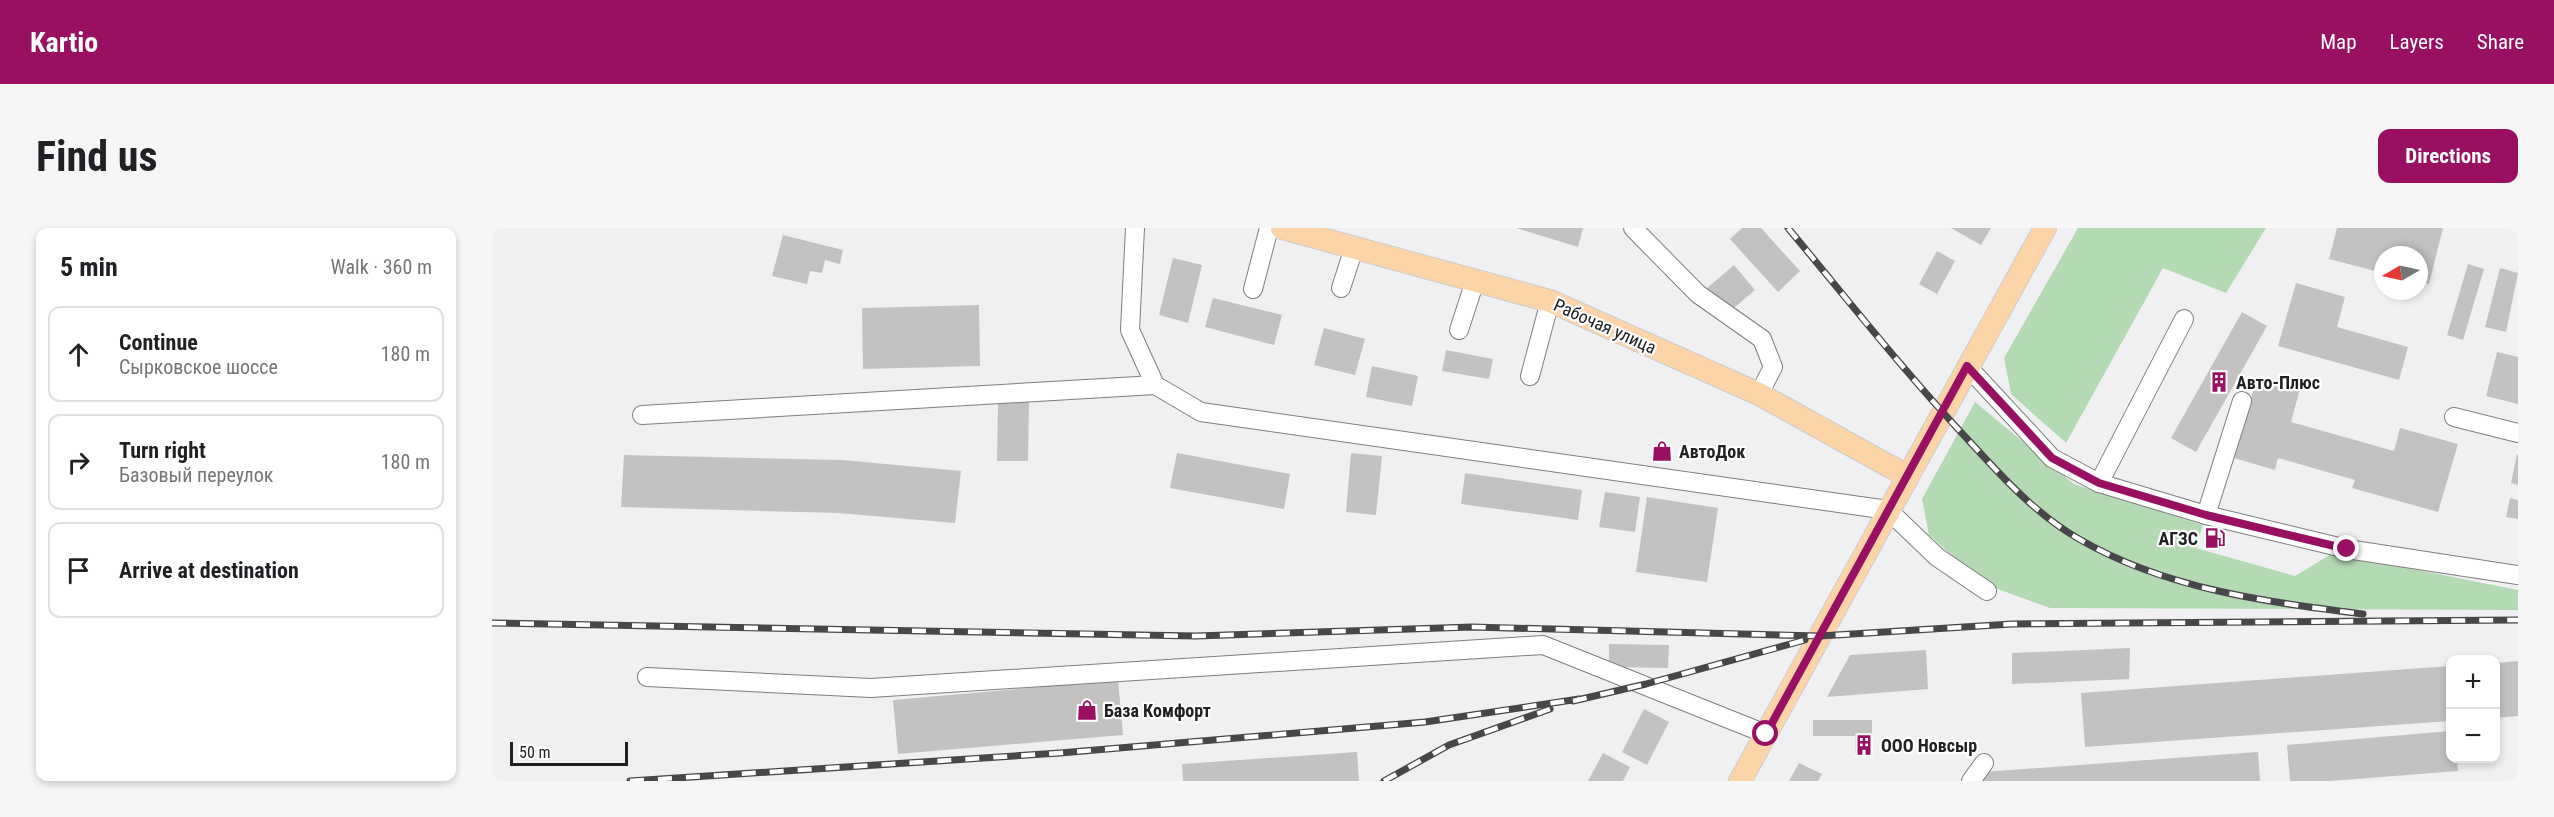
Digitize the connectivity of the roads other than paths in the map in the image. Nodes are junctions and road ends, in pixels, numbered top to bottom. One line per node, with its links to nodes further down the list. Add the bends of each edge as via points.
1 (1135, 228): 15 (lane, via 1130,330)
2 (1269, 228): 9 (lane)
3 (1282, 228): 6 (main road, Рабочая улица)
4 (1633, 228): 16 (lane, via 1698,294 1762,339 1773,367)
5 (2045, 228): 13 (main road)
6 (1354, 248): 7 (main road, Рабочая улица); 8 (lane)
7 (1475, 281): 10 (main road, Рабочая улица); 12 (lane)
8 (1341, 288)
9 (1253, 289)
10 (1550, 301): 14 (lane); 16 (main road, Рабочая улица)
11 (2184, 319): 22 (lane)
12 (1459, 330)
13 (1967, 366): 21 (main road); 22 (lane, via 2052,458)
14 (1530, 376)
15 (1155, 385): 18 (lane); 23 (lane, via 1201,412)
16 (1760, 394): 21 (main road, Рабочая улица)
17 (2242, 401): 24 (lane)
18 (642, 415)
19 (2454, 417): 20 (lane)
20 (2518, 433)
21 (1907, 476): 23 (main road)
22 (2099, 483): 24 (lane)
23 (1888, 510): 26 (lane, via 1937,557); 28 (main road)
24 (2206, 515): 25 (lane, via 2347,549)
25 (2518, 575)
26 (1987, 591)
27 (647, 677): 28 (lane, via 871,688 1543,645)
28 (1766, 734): 30 (main road)
29 (1984, 763): 31 (lane)
30 (1740, 781)
31 (1971, 781)

